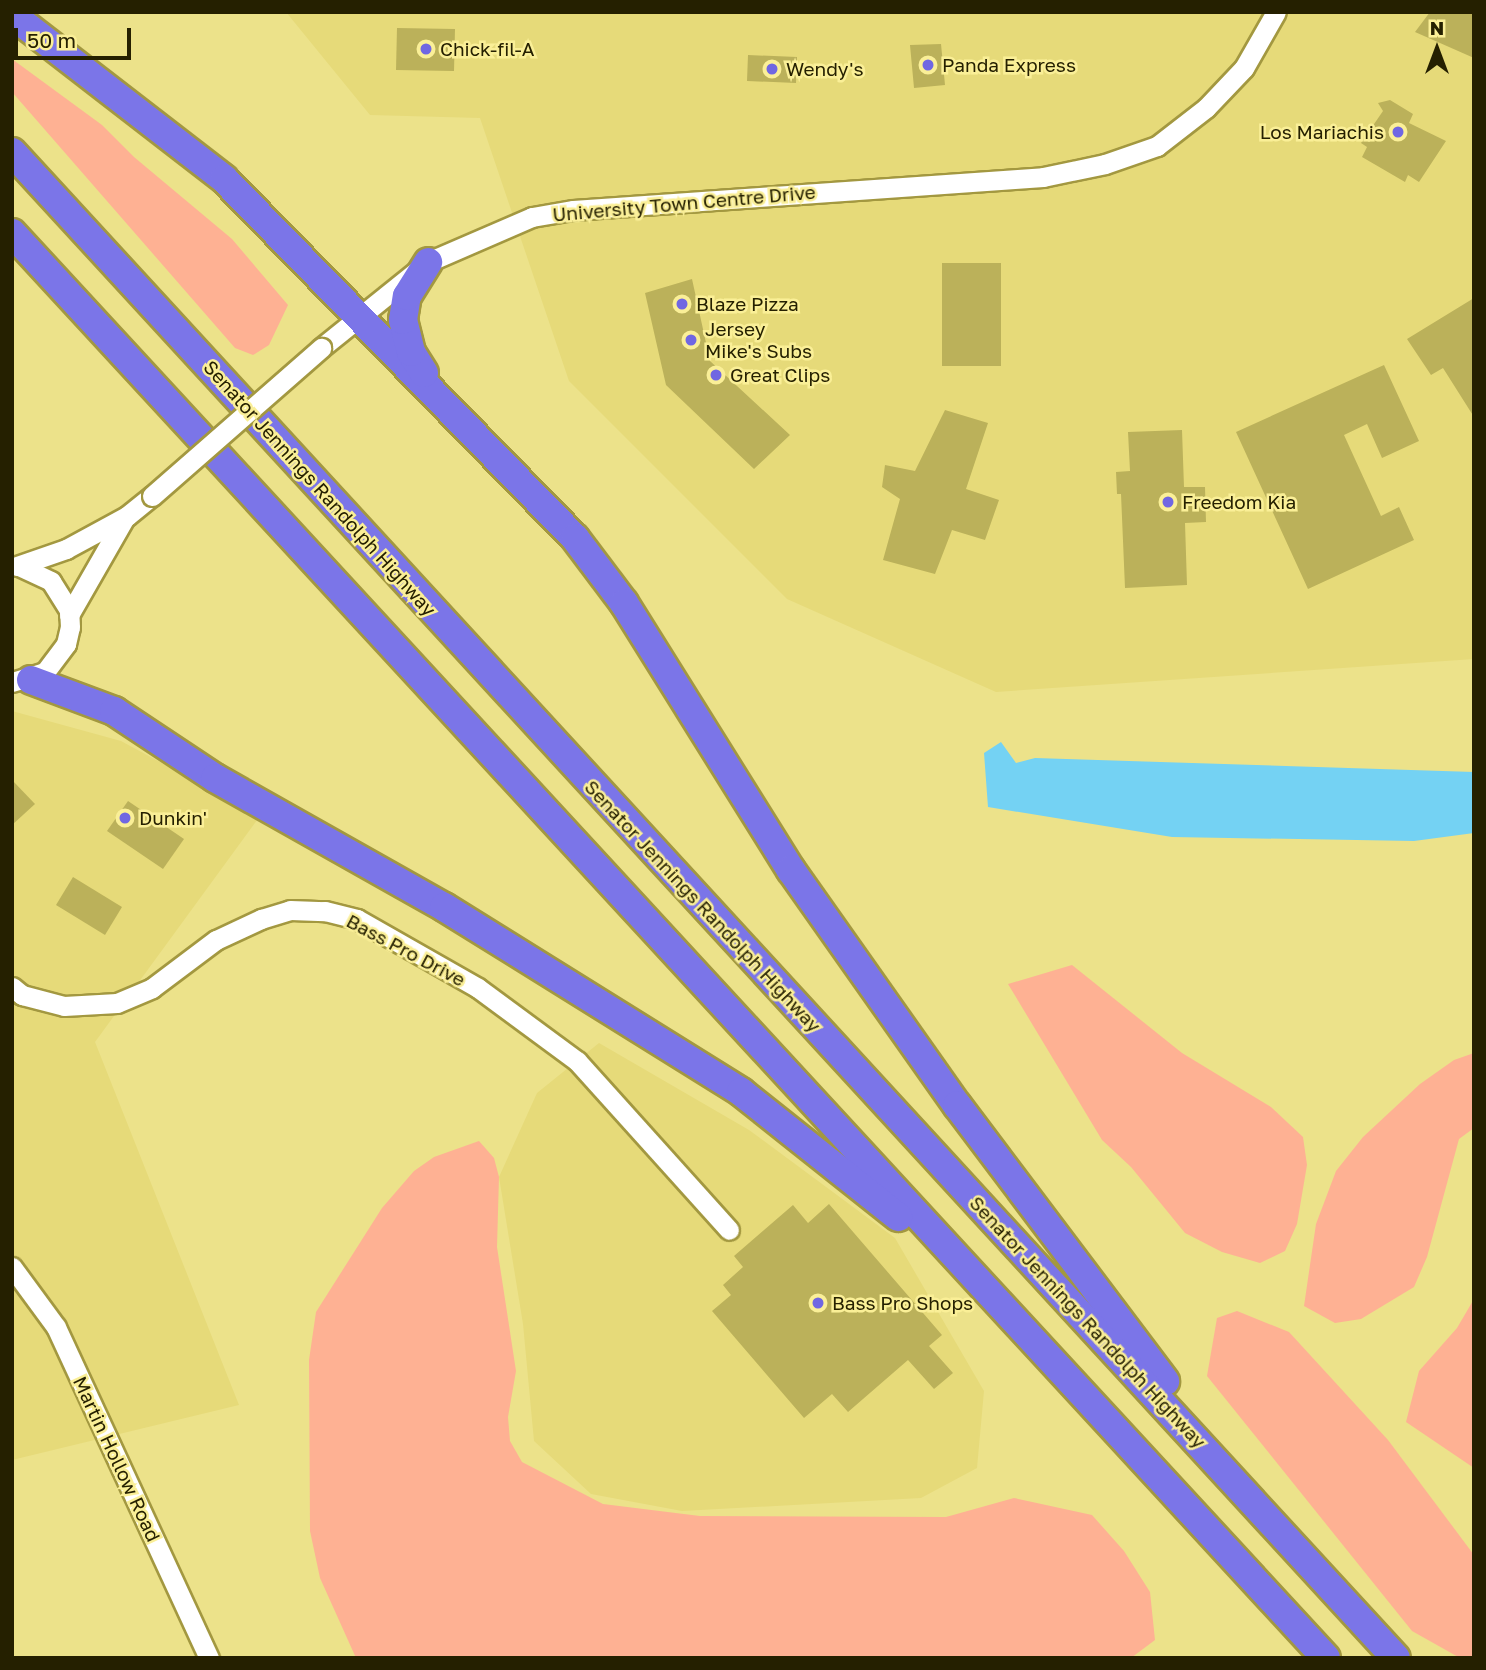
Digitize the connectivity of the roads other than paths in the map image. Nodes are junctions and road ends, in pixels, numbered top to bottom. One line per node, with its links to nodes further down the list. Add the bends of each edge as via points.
1 (1276, 12): 5 (street, University Town Centre Drive, via 1244,68 1206,108 1157,146 1105,164 1043,177 573,209 532,217)
2 (12, 15): 6 (highway, via 224,179)
3 (12, 152): 16 (highway, Senator Jennings Randolph Highway)
4 (12, 233): 15 (highway)
5 (428, 262): 6 (street, University Town Centre Drive); 7 (highway, via 407,296 403,320 411,352)
6 (356, 316): 7 (highway); 8 (street, University Town Centre Drive, bridge)
7 (440, 399): 16 (highway, via 516,473 608,582 791,870 957,1105)
8 (127, 516): 9 (street, University Town Centre Drive, via 48,558); 10 (street, University Town Centre Drive)
9 (15, 566): 10 (street, University Town Centre Drive, via 51,581 62,594)
10 (69, 615): 11 (street, University Town Centre Drive, via 66,644 58,660)
11 (22, 681): 15 (highway, via 114,711 179,756 444,907 741,1092 891,1209)
12 (15, 996): 13 (street, Bass Pro Drive, via 64,1006 117,1003 152,988 216,940 261,919 290,910 325,911 357,919 478,988 577,1061)
13 (729, 1230)
14 (12, 1267): 17 (street, Martin Hollow Road, via 56,1327)
15 (1100, 1410): 18 (highway)
16 (1295, 1546): 19 (highway, Senator Jennings Randolph Highway)
17 (209, 1658)
18 (1326, 1658)
19 (1396, 1658)

